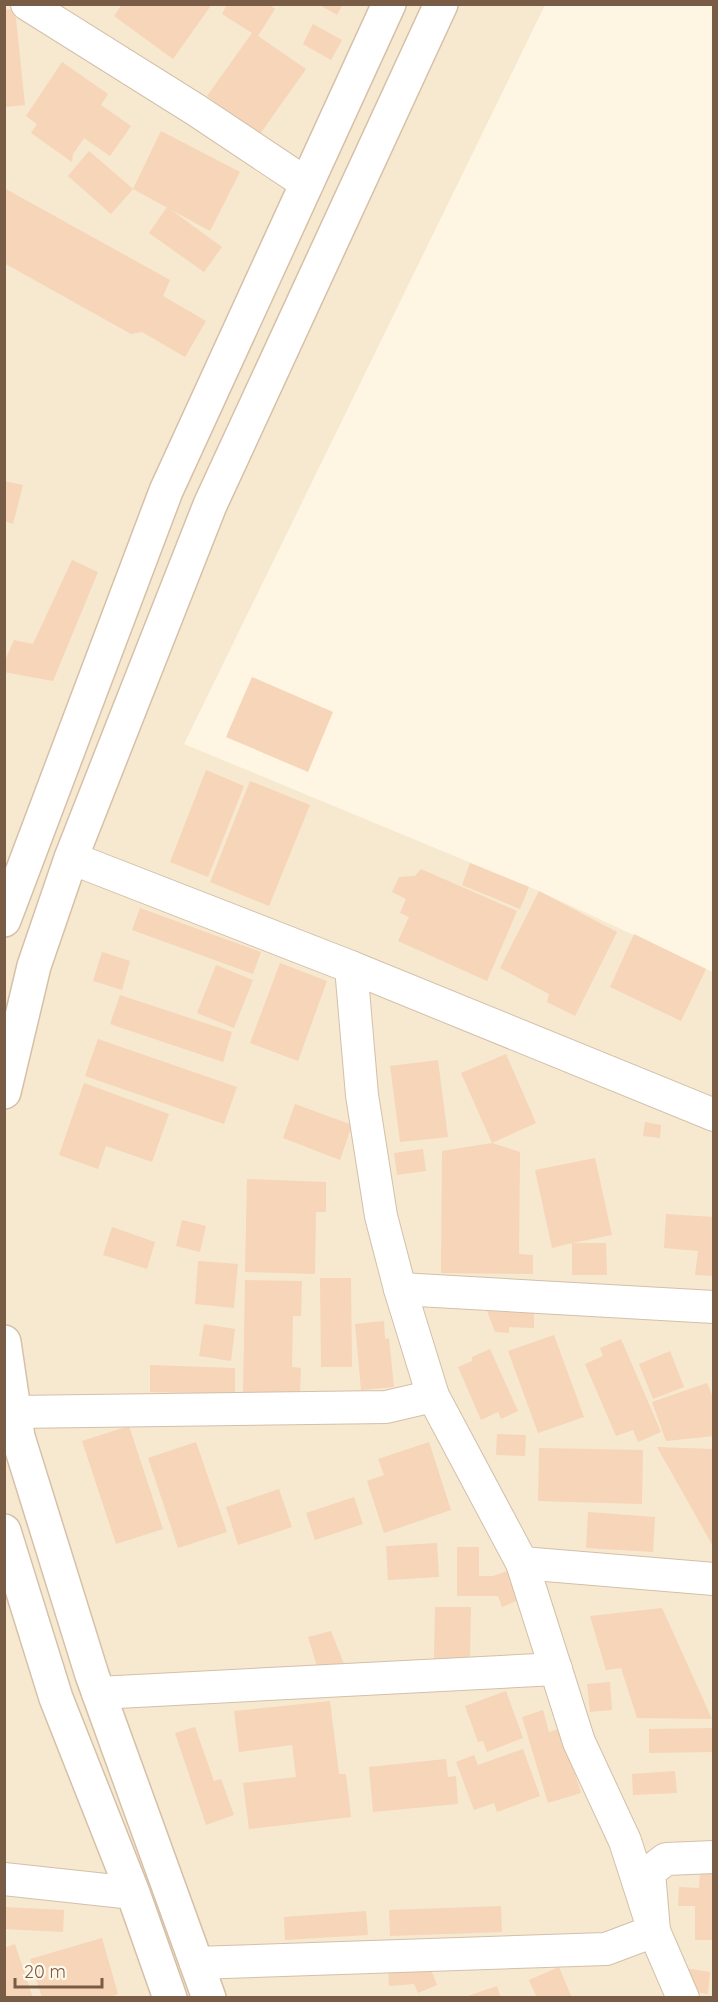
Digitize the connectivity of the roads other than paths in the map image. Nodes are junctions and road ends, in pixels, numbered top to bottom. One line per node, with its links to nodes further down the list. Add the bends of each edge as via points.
1 (27, 4): 4 (street)
2 (389, 4): 4 (main road)
3 (441, 4): 5 (main road, via 210,505)
4 (307, 184): 6 (main road, via 166,491)
5 (71, 858): 7 (street); 8 (main road, via 33,966)
6 (4, 920)
7 (351, 967): 9 (street); 10 (street, via 362,1095 381,1216)
8 (4, 1092)
9 (714, 1115)
10 (400, 1289): 11 (street); 13 (street)
11 (714, 1307)
12 (4, 1342): 14 (main road)
13 (434, 1396): 14 (street, via 386,1407); 16 (street)
14 (14, 1412): 19 (main road, via 18,1437)
15 (4, 1531): 22 (main road, via 56,1698)
16 (522, 1563): 17 (street); 18 (street)
17 (714, 1579)
18 (556, 1669): 19 (street); 23 (street, via 579,1742 625,1841)
19 (98, 1693): 24 (main road)
20 (714, 1857): 23 (street, via 666,1859 649,1872)
21 (4, 1879): 22 (street)
22 (134, 1893): 25 (main road)
23 (654, 1931): 24 (street, via 606,1949); 27 (street)
24 (196, 1963): 26 (main road)
25 (170, 1998)
26 (209, 1998)
27 (683, 1998)

